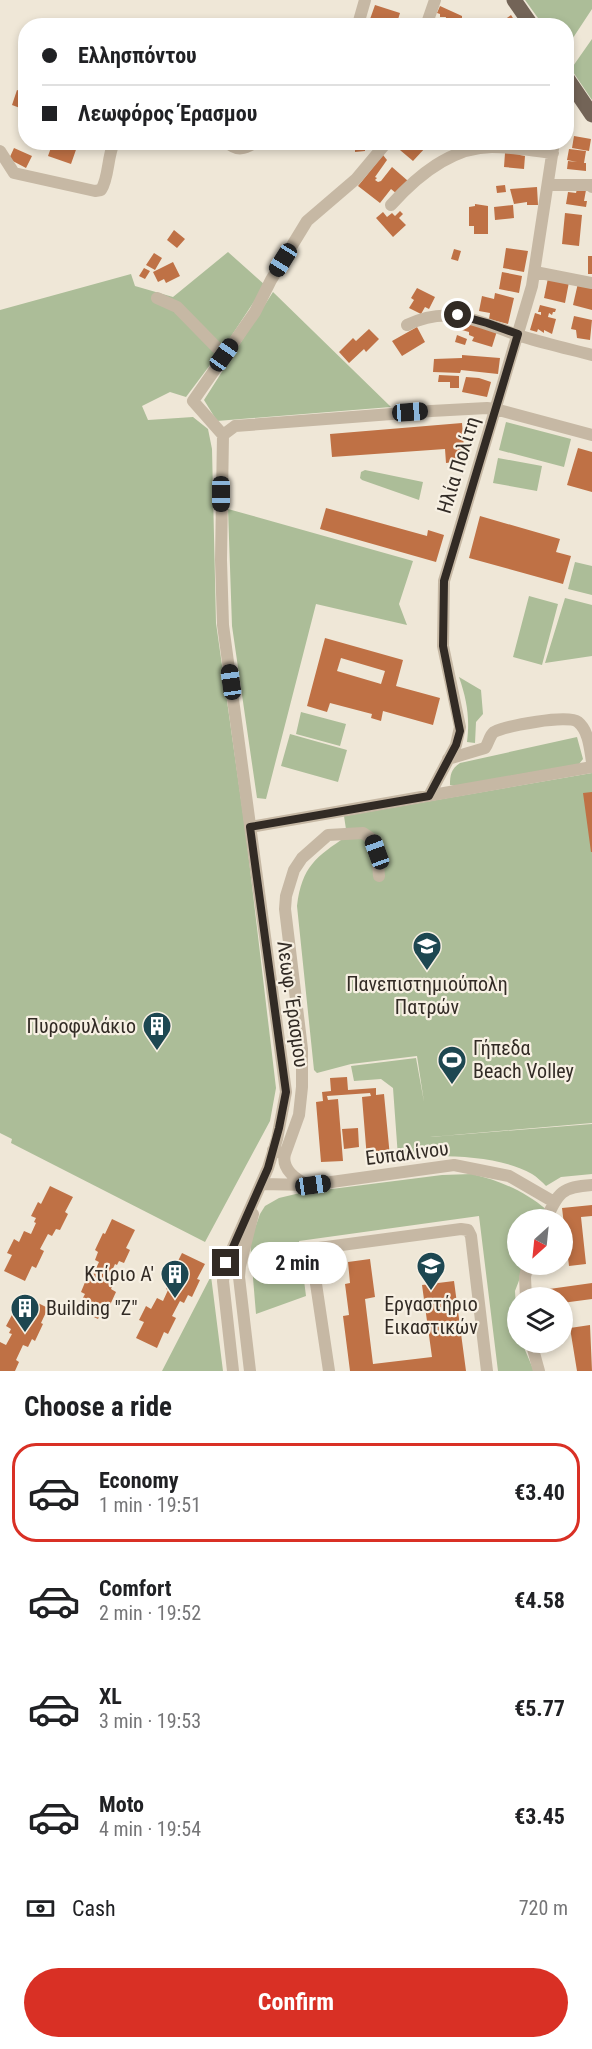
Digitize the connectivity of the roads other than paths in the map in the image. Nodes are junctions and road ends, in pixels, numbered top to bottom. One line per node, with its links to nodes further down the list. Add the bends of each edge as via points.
1 (365, 0): 4 (street)
2 (435, 0): 5 (street)
3 (514, 0): 6 (main road)
4 (360, 18)
5 (429, 18)
6 (526, 18)
7 (574, 88): 8 (main road)
8 (592, 115)
9 (111, 150): 13 (street, via 105,184 95,191 14,173)
10 (380, 150): 22 (street, via 356,179 307,220 255,312)
11 (469, 150): 16 (street, via 428,170)
12 (553, 150): 14 (street, Ηλία Πολίτη)
13 (0, 151)
14 (548, 185): 15 (street); 17 (street, Ηλία Πολίτη)
15 (592, 186)
16 (391, 205)
17 (536, 272): 18 (street); 21 (street, Ηλία Πολίτη)
18 (592, 283)
19 (157, 298): 22 (street, via 177,307)
20 (407, 325): 21 (street, via 458,315)
21 (518, 334): 23 (street); 24 (street, Ηλία Πολίτη)
22 (224, 355): 25 (street, via 193,401)
23 (592, 355)
24 (495, 409): 25 (street, via 235,426); 26 (street); 27 (street, Ηλία Πολίτη, via 444,581 443,646 460,727)
25 (223, 435): 31 (street, Λεωφ. Έρασμου, via 224,625)
26 (592, 435)
27 (448, 759): 28 (street, via 485,748 496,731 568,718 578,722 589,741); 30 (street, Ηλία Πολίτη)
28 (592, 762)
29 (592, 767): 30 (street)
30 (429, 796): 31 (street)
31 (250, 827): 33 (street, Λεωφ. Έρασμου, via 286,1092)
32 (379, 876): 33 (street, via 372,838 363,833 328,835 302,858 290,883 285,909 302,1049 302,1087 299,1115)
33 (279, 1152): 34 (street, Λεωφ. Έρασμου); 35 (street, via 288,1170)
34 (262, 1184): 35 (street, Ευπαλίνου); 40 (street, via 232,1246 223,1281); 41 (street, via 239,1277)
35 (310, 1185): 37 (street, Ευπαλίνου, via 454,1165 509,1176)
36 (592, 1185): 37 (street, via 566,1189)
37 (554, 1202): 38 (street)
38 (551, 1209)
39 (534, 1353): 44 (street)
40 (233, 1371)
41 (250, 1371)
42 (329, 1371): 43 (street, via 314,1251 461,1229 468,1230 471,1236)
43 (488, 1371)
44 (539, 1371)

